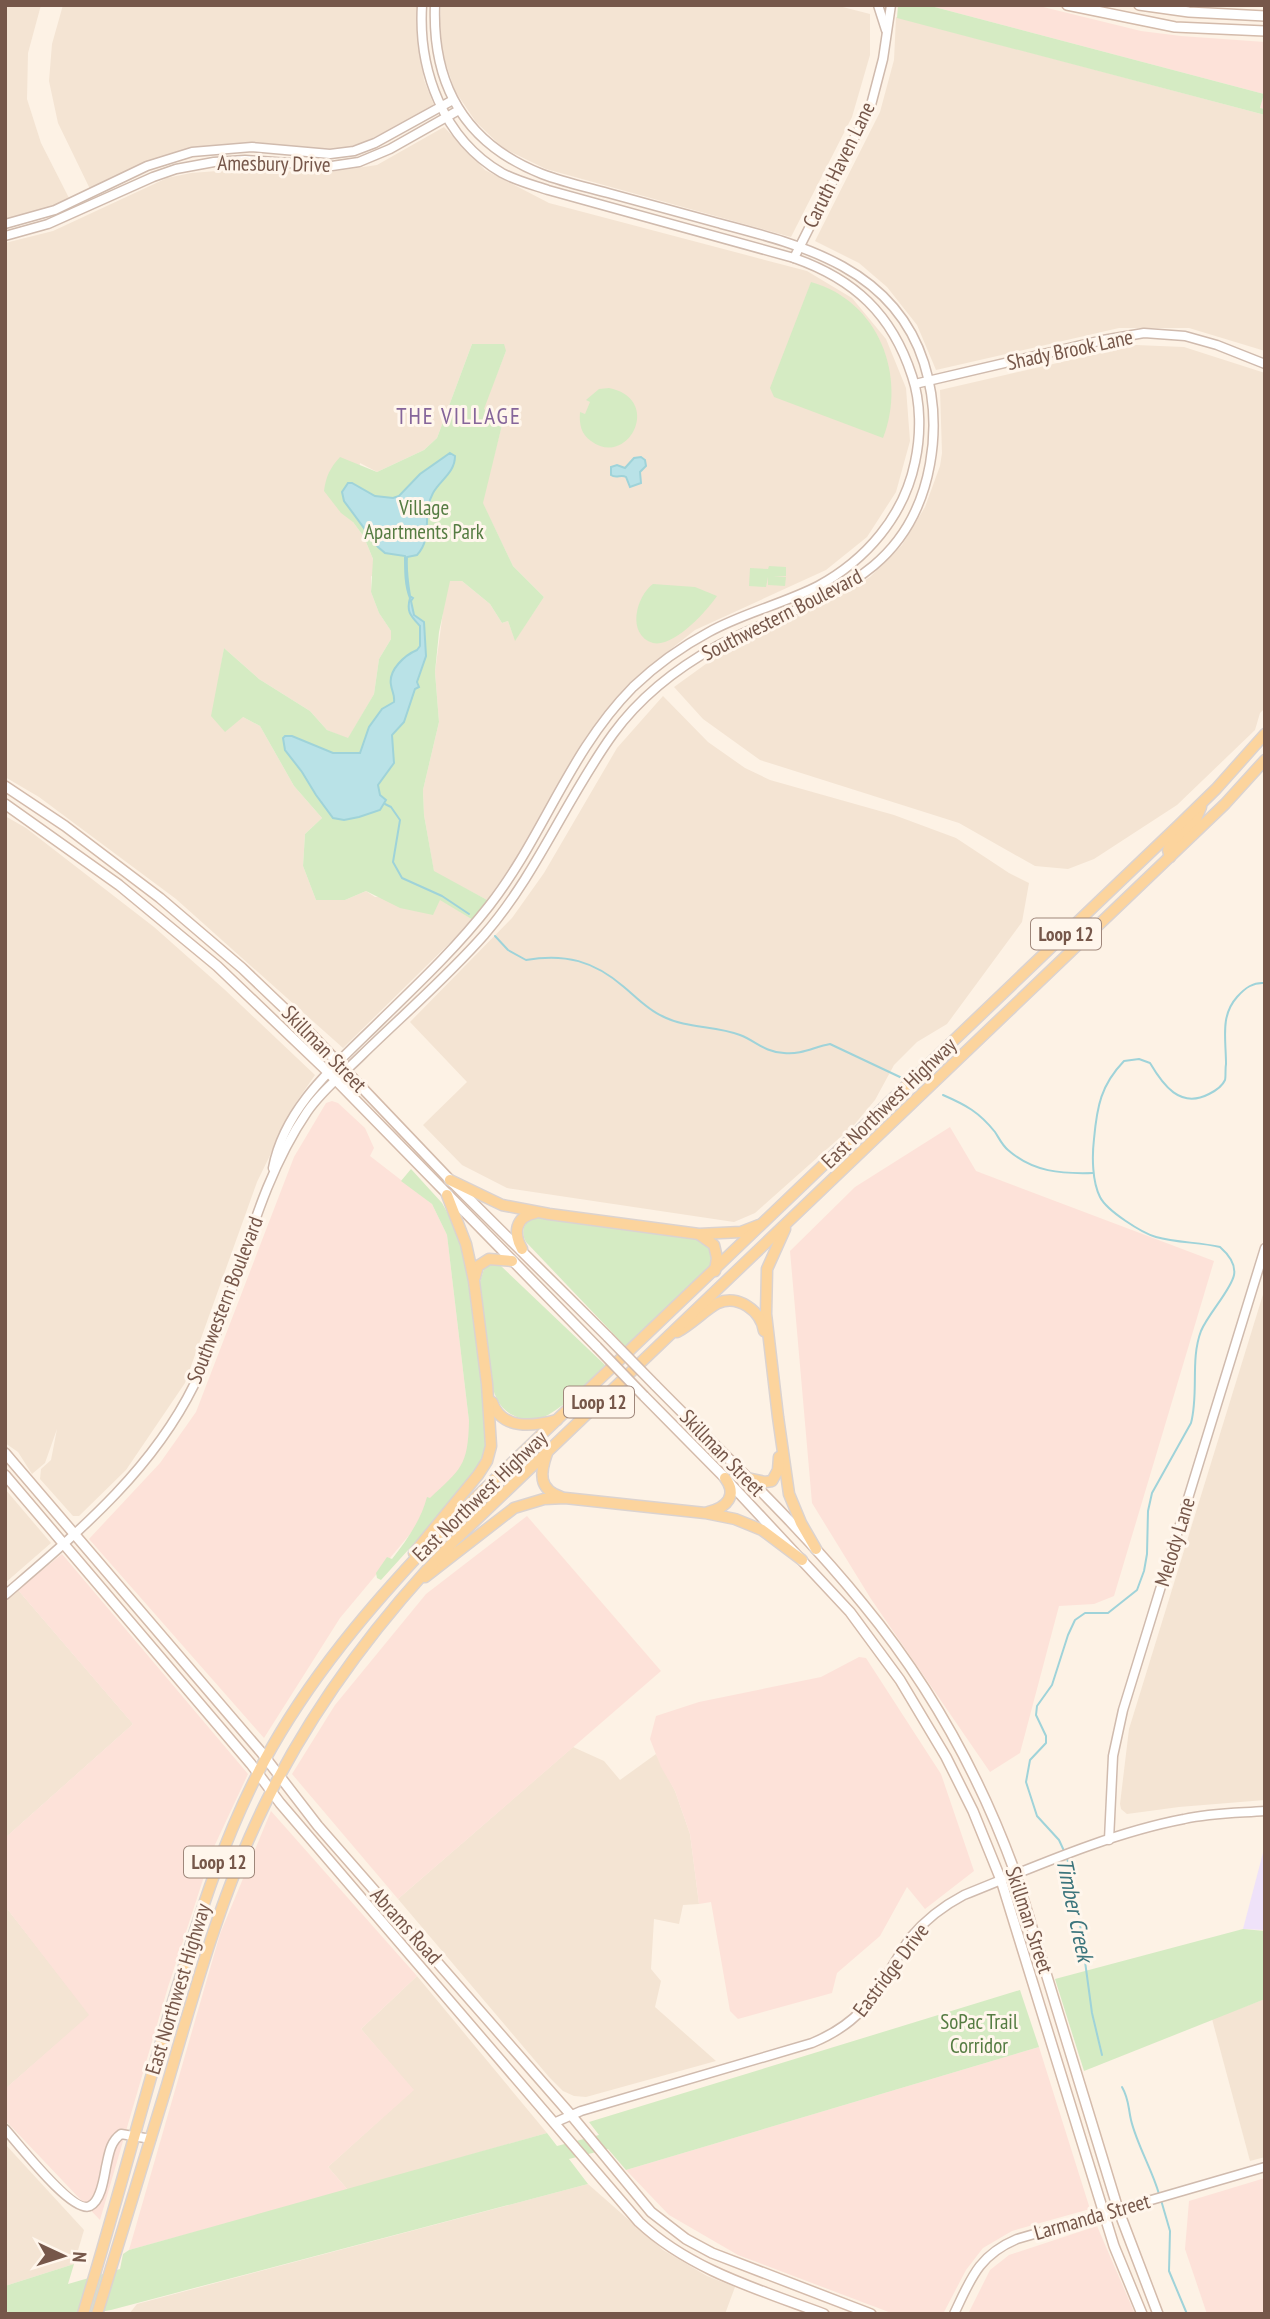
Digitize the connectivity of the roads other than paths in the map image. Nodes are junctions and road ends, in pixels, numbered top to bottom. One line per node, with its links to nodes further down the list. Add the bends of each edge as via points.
1 (422, 5): 11 (street, Southwestern Boulevard, via 427,74)
2 (435, 5): 10 (street, Southwestern Boulevard, via 437,54)
3 (878, 5): 8 (street, Caruth Haven Lane)
4 (891, 5): 8 (street, Caruth Haven Lane)
5 (1067, 5): 9 (main road, via 1175,27)
6 (1139, 5): 7 (main road)
7 (1265, 16)
8 (886, 30): 22 (street, Caruth Haven Lane, via 883,59 866,118)
9 (1265, 31)
10 (453, 100): 11 (street, Amesbury Drive); 12 (street, Southwestern Boulevard)
11 (441, 108): 13 (street, Southwestern Boulevard); 14 (street, Amesbury Drive, via 375,143 344,153 244,147)
12 (459, 110): 13 (street, Amesbury Drive); 16 (street, Southwestern Boulevard, via 490,146)
13 (447, 118): 15 (street, Amesbury Drive, via 390,149 345,165 245,160); 17 (street, Southwestern Boulevard, via 492,166)
14 (187, 154): 15 (street); 19 (street, Amesbury Drive, via 147,166 55,210)
15 (188, 167): 20 (street, Amesbury Drive, via 153,177 48,224)
16 (552, 177): 17 (street); 18 (street, Southwestern Boulevard)
17 (548, 190): 21 (street, Southwestern Boulevard)
18 (717, 223): 21 (street); 22 (street, Southwestern Boulevard)
19 (5, 225)
20 (5, 236)
21 (713, 236): 23 (street, Southwestern Boulevard)
22 (800, 246): 23 (street, Caruth Haven Lane); 25 (street, Southwestern Boulevard, via 848,269 878,290 914,339)
23 (794, 258): 26 (street, Southwestern Boulevard, via 828,271 863,295 897,338)
24 (1265, 364): 25 (street, Shady Brook Lane, via 1192,338 1144,334)
25 (928, 381): 26 (street, Shady Brook Lane); 34 (street, Southwestern Boulevard, via 933,426 929,472 914,517 902,536 861,577 712,649 662,682 633,709 598,756)
26 (915, 384): 33 (street, Southwestern Boulevard, via 918,435 912,478 898,510 877,540 823,582 708,632 643,678 609,713 579,755)
27 (1265, 734): 30 (main road, East Northwest Highway / Loop 12)
28 (1265, 760): 32 (main road, East Northwest Highway / Loop 12)
29 (5, 786): 37 (main road, Skillman Street, via 89,844 201,932)
30 (1205, 800): 32 (main road, via 1196,819 1170,845); 39 (main road, East Northwest Highway / Loop 12)
31 (5, 803): 38 (main road, Skillman Street, via 192,944)
32 (1170, 857): 40 (main road, East Northwest Highway / Loop 12)
33 (498, 894): 34 (street); 35 (street, Southwestern Boulevard)
34 (510, 902): 36 (street, Southwestern Boulevard)
35 (432, 970): 36 (street); 37 (street, Southwestern Boulevard)
36 (441, 979): 37 (street, Southwestern Boulevard)
37 (341, 1068): 38 (street, Southwestern Boulevard); 41 (main road, Skillman Street)
38 (332, 1076): 42 (main road, Skillman Street); 64 (street, Southwestern Boulevard, via 304,1100 280,1142 195,1385 154,1451)
39 (889, 1104): 40 (main road, via 887,1114 867,1133); 46 (main road, East Northwest Highway / Loop 12)
40 (868, 1145): 47 (main road, East Northwest Highway / Loop 12)
41 (419, 1147): 42 (main road); 43 (main road, Skillman Street)
42 (410, 1158): 44 (main road, Skillman Street)
43 (450, 1181): 45 (main road, via 502,1205); 50 (main road, Skillman Street)
44 (447, 1195): 51 (main road, Skillman Street); 53 (main road)
45 (549, 1214): 48 (main road); 50 (main road, via 532,1213 520,1221 516,1234)
46 (764, 1222): 48 (main road, via 741,1232); 52 (main road, East Northwest Highway / Loop 12)
47 (788, 1222): 54 (main road, East Northwest Highway / Loop 12); 66 (main road, via 767,1269 766,1314 789,1494)
48 (699, 1234): 52 (main road, via 714,1245)
49 (1265, 1248): 80 (street, Melody Lane, via 1124,1710 1113,1756)
50 (522, 1249): 61 (main road, Skillman Street, bridge)
51 (512, 1261): 53 (main road, via 485,1261 478,1266); 60 (main road, Skillman Street, bridge)
52 (715, 1272): 56 (main road, East Northwest Highway / Loop 12)
53 (474, 1281): 55 (main road)
54 (668, 1337): 57 (main road, East Northwest Highway / Loop 12); 61 (main road, via 719,1303 752,1308 763,1326 778,1470 769,1482)
55 (487, 1384): 56 (main road, via 494,1408 510,1422 536,1425); 68 (main road, via 491,1430 487,1461 417,1548)
56 (561, 1419): 68 (main road, East Northwest Highway / Loop 12)
57 (547, 1451): 62 (main road, via 541,1472 544,1485); 69 (main road, East Northwest Highway / Loop 12)
58 (5, 1453): 64 (main road, Abrams Road)
59 (5, 1475): 65 (main road, Abrams Road)
60 (725, 1478): 63 (main road, via 731,1489 728,1502); 67 (main road, Skillman Street)
61 (747, 1478): 66 (main road, Skillman Street)
62 (565, 1499): 63 (main road); 69 (main road, via 544,1499 514,1508)
63 (705, 1513): 67 (main road, via 757,1527)
64 (75, 1535): 65 (street, Southwestern Boulevard); 75 (main road, Abrams Road)
65 (65, 1543): 71 (street, Southwestern Boulevard); 76 (main road, Abrams Road)
66 (816, 1549): 73 (main road, Skillman Street, via 879,1624)
67 (802, 1560): 74 (main road, Skillman Street, via 861,1626)
68 (408, 1566): 70 (main road, East Northwest Highway / Loop 12)
69 (413, 1585): 72 (main road, East Northwest Highway / Loop 12)
70 (383, 1594): 72 (main road); 75 (main road, East Northwest Highway / Loop 12, via 318,1675)
71 (5, 1595)
72 (396, 1605): 77 (main road, East Northwest Highway / Loop 12, via 350,1662)
73 (944, 1723): 74 (main road); 81 (main road, Skillman Street, via 979,1787)
74 (931, 1730): 82 (main road, Skillman Street, via 974,1811)
75 (266, 1759): 76 (main road, East Northwest Highway / Loop 12); 77 (main road, Abrams Road)
76 (258, 1773): 78 (main road, Abrams Road); 87 (main road, East Northwest Highway / Loop 12, via 220,1857)
77 (279, 1778): 78 (main road, East Northwest Highway / Loop 12); 83 (main road, Abrams Road)
78 (271, 1792): 84 (main road, Abrams Road); 88 (main road, East Northwest Highway / Loop 12, via 236,1872)
79 (1265, 1811): 80 (street, Eastridge Drive, via 1185,1818)
80 (1109, 1840): 81 (street, Eastridge Drive)
81 (1016, 1875): 82 (street, Eastridge Drive); 95 (main road, Skillman Street)
82 (1001, 1881): 89 (street, Eastridge Drive, via 950,1902 928,1919 910,1938 869,2005 838,2031 812,2043); 96 (main road, Skillman Street)
83 (372, 1888): 84 (main road); 85 (main road, Abrams Road)
84 (361, 1896): 86 (main road, Abrams Road)
85 (453, 1979): 86 (main road); 89 (main road, Abrams Road)
86 (441, 1989): 90 (main road, Abrams Road)
87 (174, 2000): 88 (main road); 92 (main road, East Northwest Highway / Loop 12)
88 (190, 2005): 93 (main road, East Northwest Highway / Loop 12)
89 (571, 2115): 90 (street, Eastridge Drive); 97 (main road, Abrams Road, via 650,2212 712,2253)
90 (556, 2122): 98 (main road, Abrams Road, via 639,2222 680,2253)
91 (5, 2129): 92 (street, via 67,2198 81,2207 93,2204 99,2192 113,2140 121,2134)
92 (134, 2136): 93 (street); 99 (main road, East Northwest Highway / Loop 12)
93 (151, 2139): 100 (main road, East Northwest Highway / Loop 12)
94 (1265, 2167): 95 (street, Larmanda Street)
95 (1118, 2209): 96 (street, Larmanda Street); 105 (main road, Skillman Street)
96 (1104, 2213): 103 (street, Larmanda Street, via 1001,2245 976,2271); 104 (main road, Skillman Street)
97 (787, 2282): 98 (main road); 102 (main road, Abrams Road)
98 (781, 2297): 101 (main road, Abrams Road)
99 (83, 2314)
100 (97, 2314)
101 (824, 2314)
102 (871, 2314)
103 (954, 2314)
104 (1142, 2314)
105 (1158, 2314)

